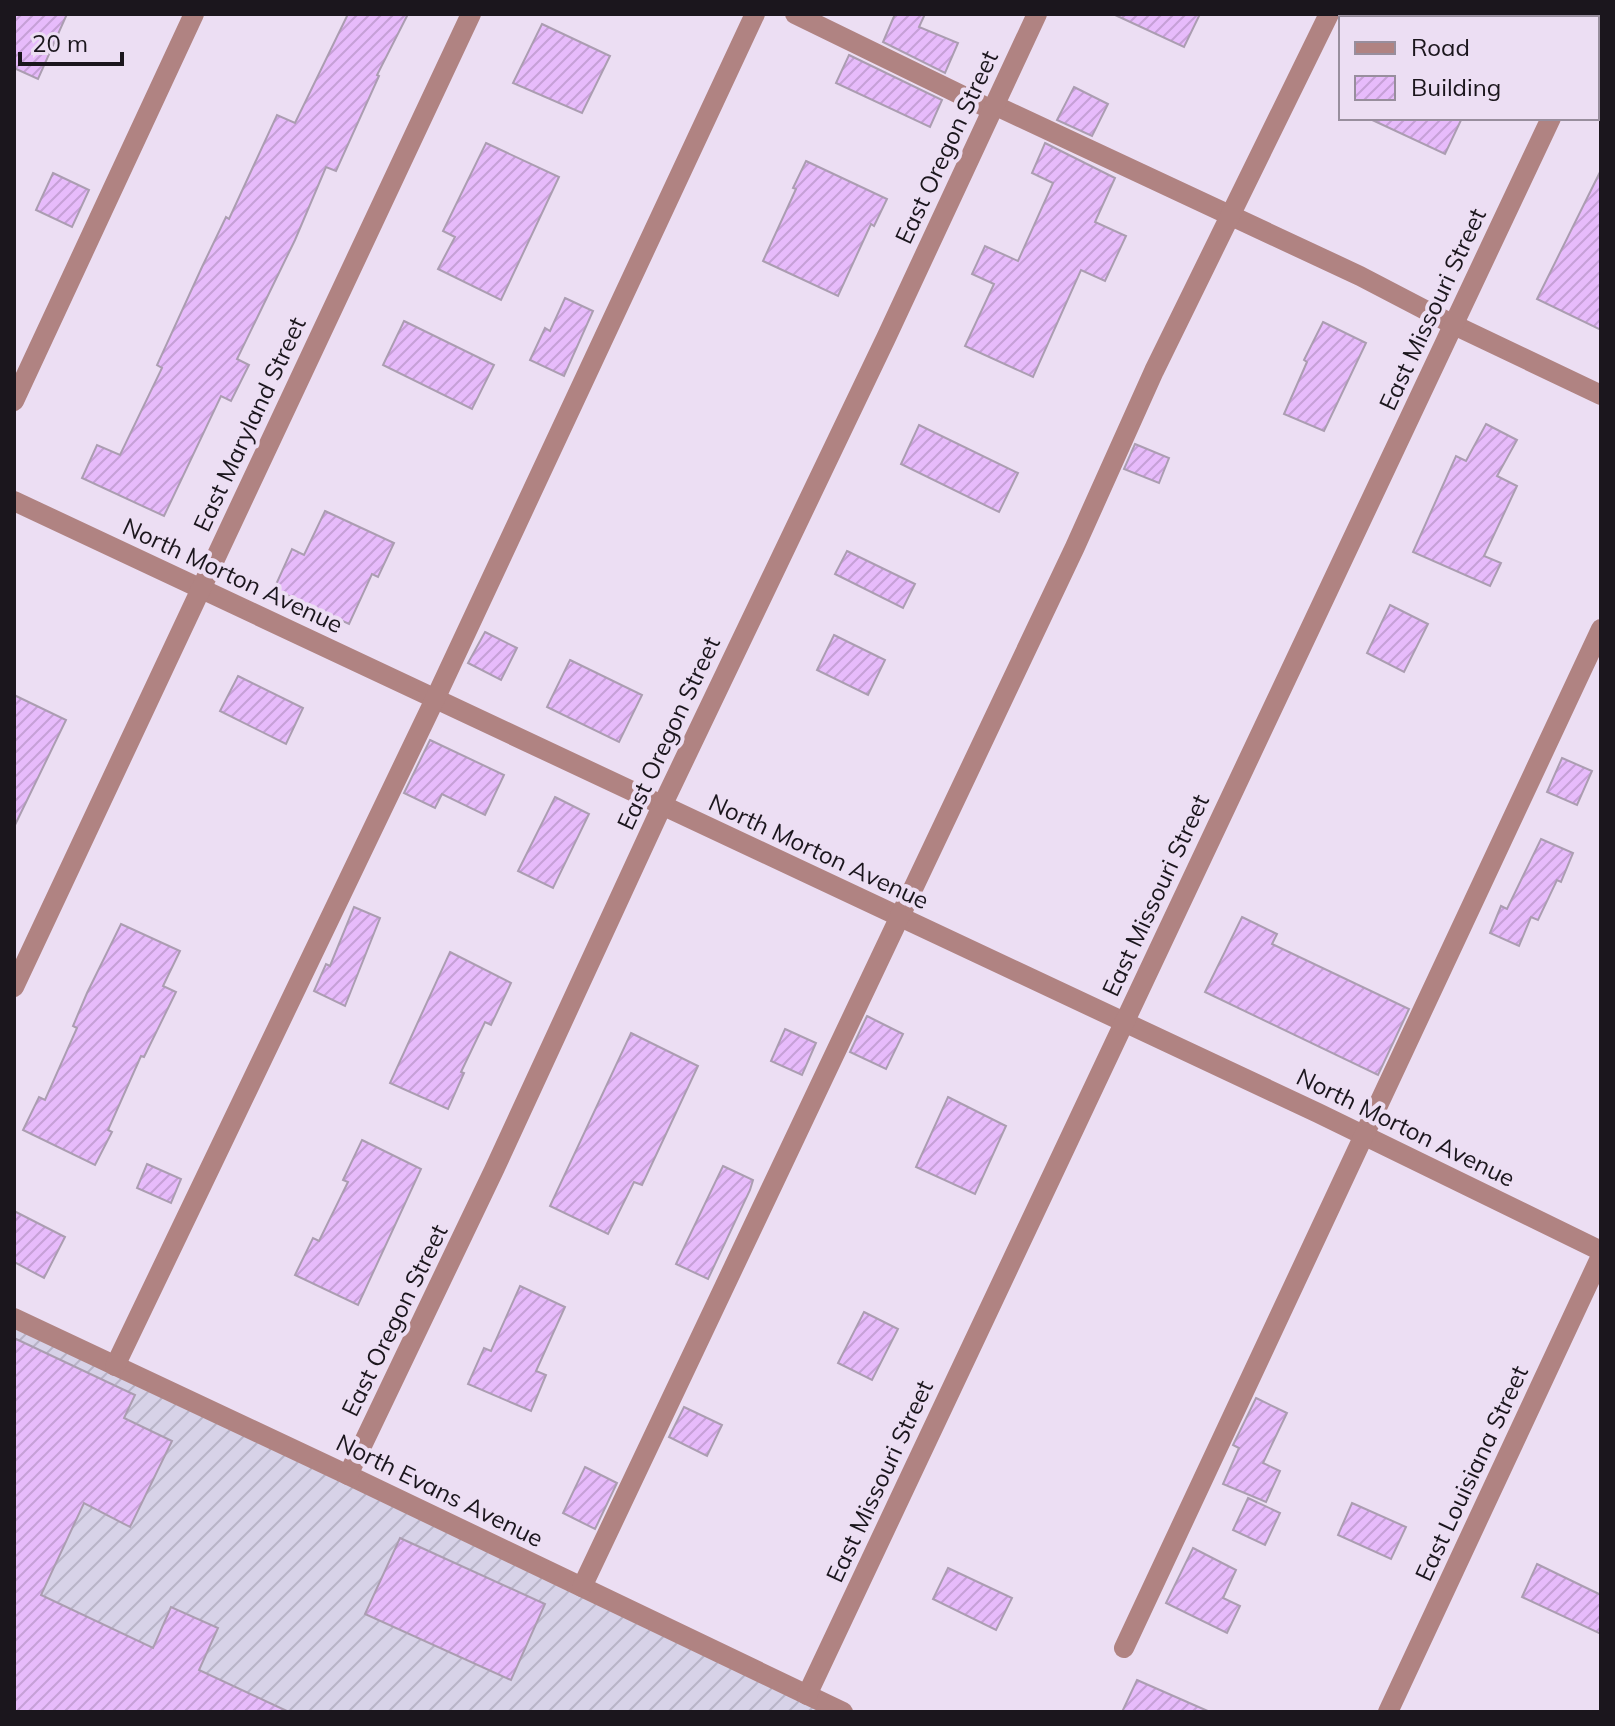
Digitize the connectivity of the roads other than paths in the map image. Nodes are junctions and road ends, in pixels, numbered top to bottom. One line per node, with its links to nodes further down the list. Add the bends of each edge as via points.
1 (194, 14): 12 (street)
2 (471, 14): 14 (street, East Maryland Street)
3 (755, 14): 16 (street)
4 (795, 14): 7 (street)
5 (1037, 14): 7 (street, East Oregon Street)
6 (1329, 14): 9 (street)
7 (993, 107): 9 (street); 17 (street, East Oregon Street)
8 (1550, 120): 10 (street, East Missouri Street)
9 (1230, 217): 10 (street); 18 (street)
10 (1454, 325): 11 (street); 20 (street, East Missouri Street)
11 (1601, 395)
12 (14, 401)
13 (14, 501): 14 (street, North Morton Avenue)
14 (200, 590): 16 (street, North Morton Avenue); 19 (street, East Maryland Street)
15 (1601, 629): 21 (street)
16 (436, 697): 17 (street, North Morton Avenue); 24 (street)
17 (662, 806): 18 (street, North Morton Avenue); 25 (street, East Oregon Street)
18 (898, 917): 20 (street, North Morton Avenue); 26 (street)
19 (14, 987)
20 (1124, 1022): 21 (street, North Morton Avenue); 28 (street, East Missouri Street)
21 (1363, 1135): 22 (street, North Morton Avenue); 27 (street)
22 (1601, 1254): 30 (street, East Louisiana Street)
23 (14, 1318): 24 (street, North Evans Avenue)
24 (115, 1366): 25 (street, North Evans Avenue)
25 (348, 1475): 26 (street, North Evans Avenue)
26 (582, 1587): 28 (street, North Evans Avenue)
27 (1124, 1648)
28 (807, 1695): 29 (street, North Evans Avenue)
29 (843, 1712)
30 (1388, 1712)

